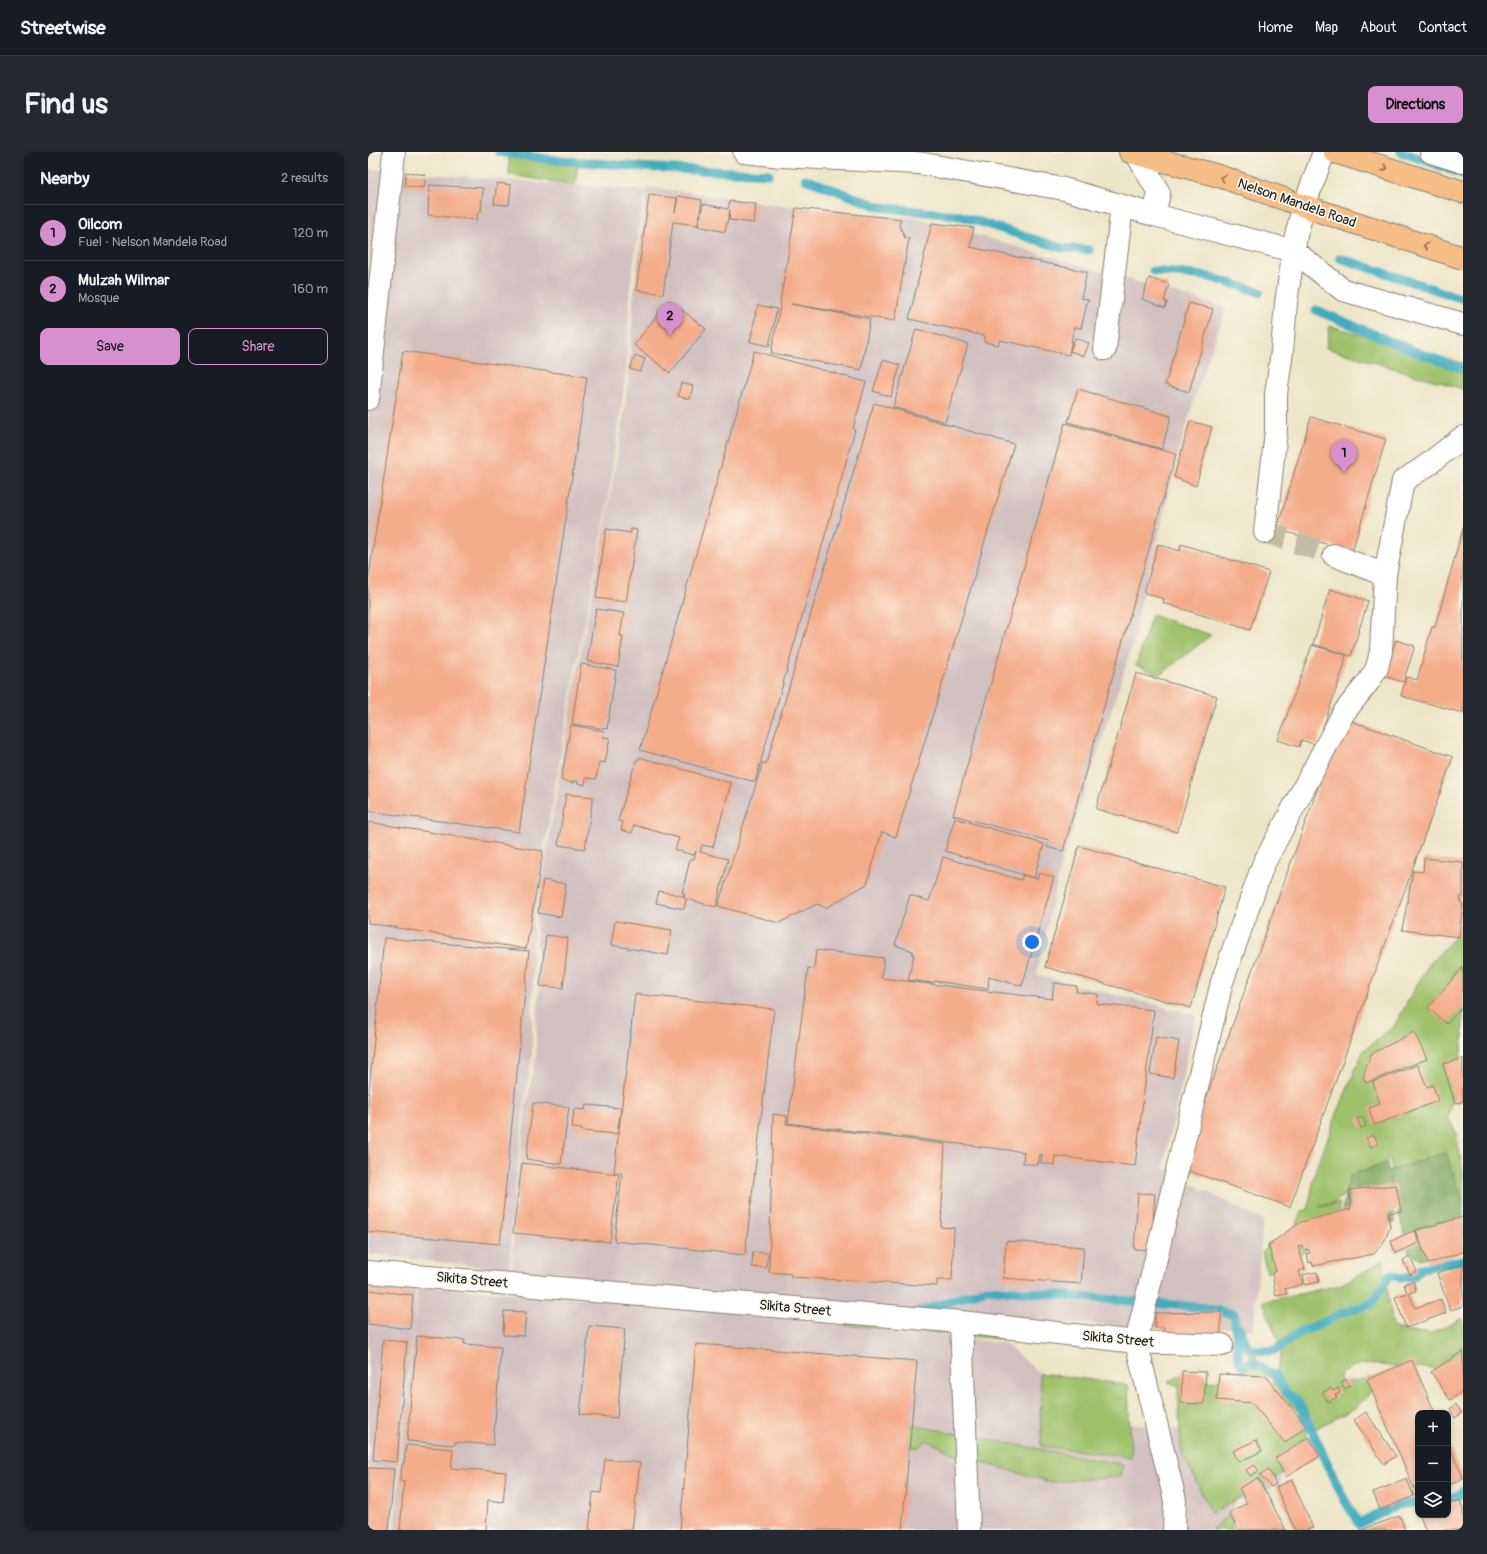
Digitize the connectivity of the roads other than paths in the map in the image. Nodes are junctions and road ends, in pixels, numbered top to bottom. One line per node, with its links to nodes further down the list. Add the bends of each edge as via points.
1 (394, 152): 17 (street)
2 (744, 152): 7 (street)
3 (1324, 152): 11 (street)
4 (1335, 152): 9 (main road, one-way to 9)
5 (1431, 152): 8 (street)
6 (1133, 153): 11 (main road, Nelson Mandela Road, one-way to 6, via 1219,176); 12 (street, via 1159,193)
7 (781, 154): 10 (street, via 918,163 1064,189)
8 (1463, 162)
9 (1463, 192)
10 (1122, 206): 12 (street); 16 (street)
11 (1304, 206): 13 (street); 14 (main road, Nelson Mandela Road, one-way to 11)
12 (1154, 215): 13 (street)
13 (1294, 251): 15 (street, via 1343,290); 19 (street, via 1276,394 1276,431)
14 (1463, 258)
15 (1463, 324)
16 (1105, 349)
17 (368, 399)
18 (1463, 437): 21 (street, via 1403,481)
19 (1265, 532)
20 (1334, 555): 21 (street)
21 (1385, 575): 24 (street, via 1381,652 1376,668 1343,714 1263,865 1222,982)
22 (368, 1272): 23 (street, Sikita Street)
23 (961, 1322): 24 (street, Sikita Street); 26 (street)
24 (1136, 1342): 25 (street, Sikita Street); 27 (street, via 1175,1500)
25 (1222, 1345)
26 (969, 1530)
27 (1174, 1530)

